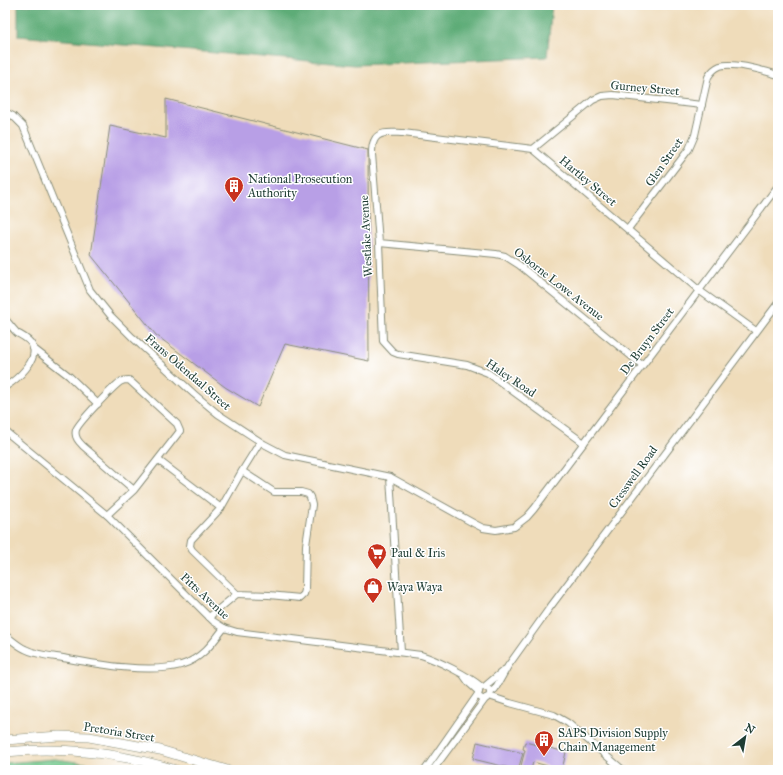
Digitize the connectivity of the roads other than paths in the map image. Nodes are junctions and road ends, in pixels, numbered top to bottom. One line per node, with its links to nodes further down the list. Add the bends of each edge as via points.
1 (778, 75): 2 (street, Glen Street, via 755,68 720,66 708,77)
2 (702, 105): 4 (street, Gurney Street, via 602,96 593,100); 6 (street, Glen Street, via 689,149)
3 (5, 112): 18 (street, Frans Odendaal Street, via 14,116 23,126 83,276 100,304 194,394 218,414)
4 (533, 149): 6 (street, Hartley Street); 7 (street, Westlake Avenue, via 392,132 378,135 374,141 372,154)
5 (778, 186): 8 (street, De Bruyn Street)
6 (628, 230): 8 (street, Hartley Street)
7 (379, 243): 11 (street, Westlake Avenue); 14 (street, Osborne Lowe Avenue, via 505,256 535,277)
8 (700, 291): 12 (street, Hartley Street); 14 (street, De Bruyn Street)
9 (778, 303): 12 (street, Cresswell Road)
10 (5, 318): 13 (street)
11 (383, 330): 19 (street, Haley Road, via 383,341 398,354 467,365 488,373)
12 (756, 331): 32 (street, Cresswell Road)
13 (33, 348): 15 (street, via 32,360 27,367 15,381); 16 (street)
14 (642, 365): 19 (street, De Bruyn Street)
15 (5, 387)
16 (98, 404): 20 (street, via 118,384 129,380 177,424 179,433); 23 (street, via 77,427 77,439)
17 (5, 431): 26 (street, Pitts Avenue)
18 (260, 442): 21 (street); 22 (street, Frans Odendaal Street, via 285,455)
19 (584, 443): 25 (street, De Bruyn Street)
20 (158, 460): 23 (street); 24 (street)
21 (242, 471): 24 (street); 27 (street, via 274,492 308,494 312,505 306,545 304,594 300,598)
22 (390, 477): 25 (street, Frans Odendaal Street, via 475,524 491,530 514,527 527,518); 31 (street)
23 (134, 490): 26 (street)
24 (221, 508): 27 (street, via 191,540 190,546)
25 (534, 509)
26 (107, 515): 28 (street, Pitts Avenue)
27 (237, 594): 28 (street)
28 (209, 617): 29 (street, Pitts Avenue)
29 (224, 628): 30 (street, via 206,651 195,659 181,665 161,668 113,666 37,653 24,649); 31 (street, Pitts Avenue, via 237,632)
30 (5, 634)
31 (400, 652): 33 (street, Pitts Avenue, via 431,659 464,676 469,683)
32 (508, 666): 33 (street, Cresswell Road); 34 (street, Cresswell Road)
33 (481, 690): 34 (street, via 488,688); 34 (street, via 481,698); 39 (street, Cresswell Road)
34 (489, 696): 40 (street, Cresswell Road); 41 (street, via 554,715)
35 (5, 740): 38 (main road, Pretoria Street, via 59,736 89,737 160,750)
36 (5, 752): 37 (main road, Pretoria Street, via 90,752)
37 (176, 770)
38 (227, 770)
39 (425, 770)
40 (433, 770)
41 (622, 770)

